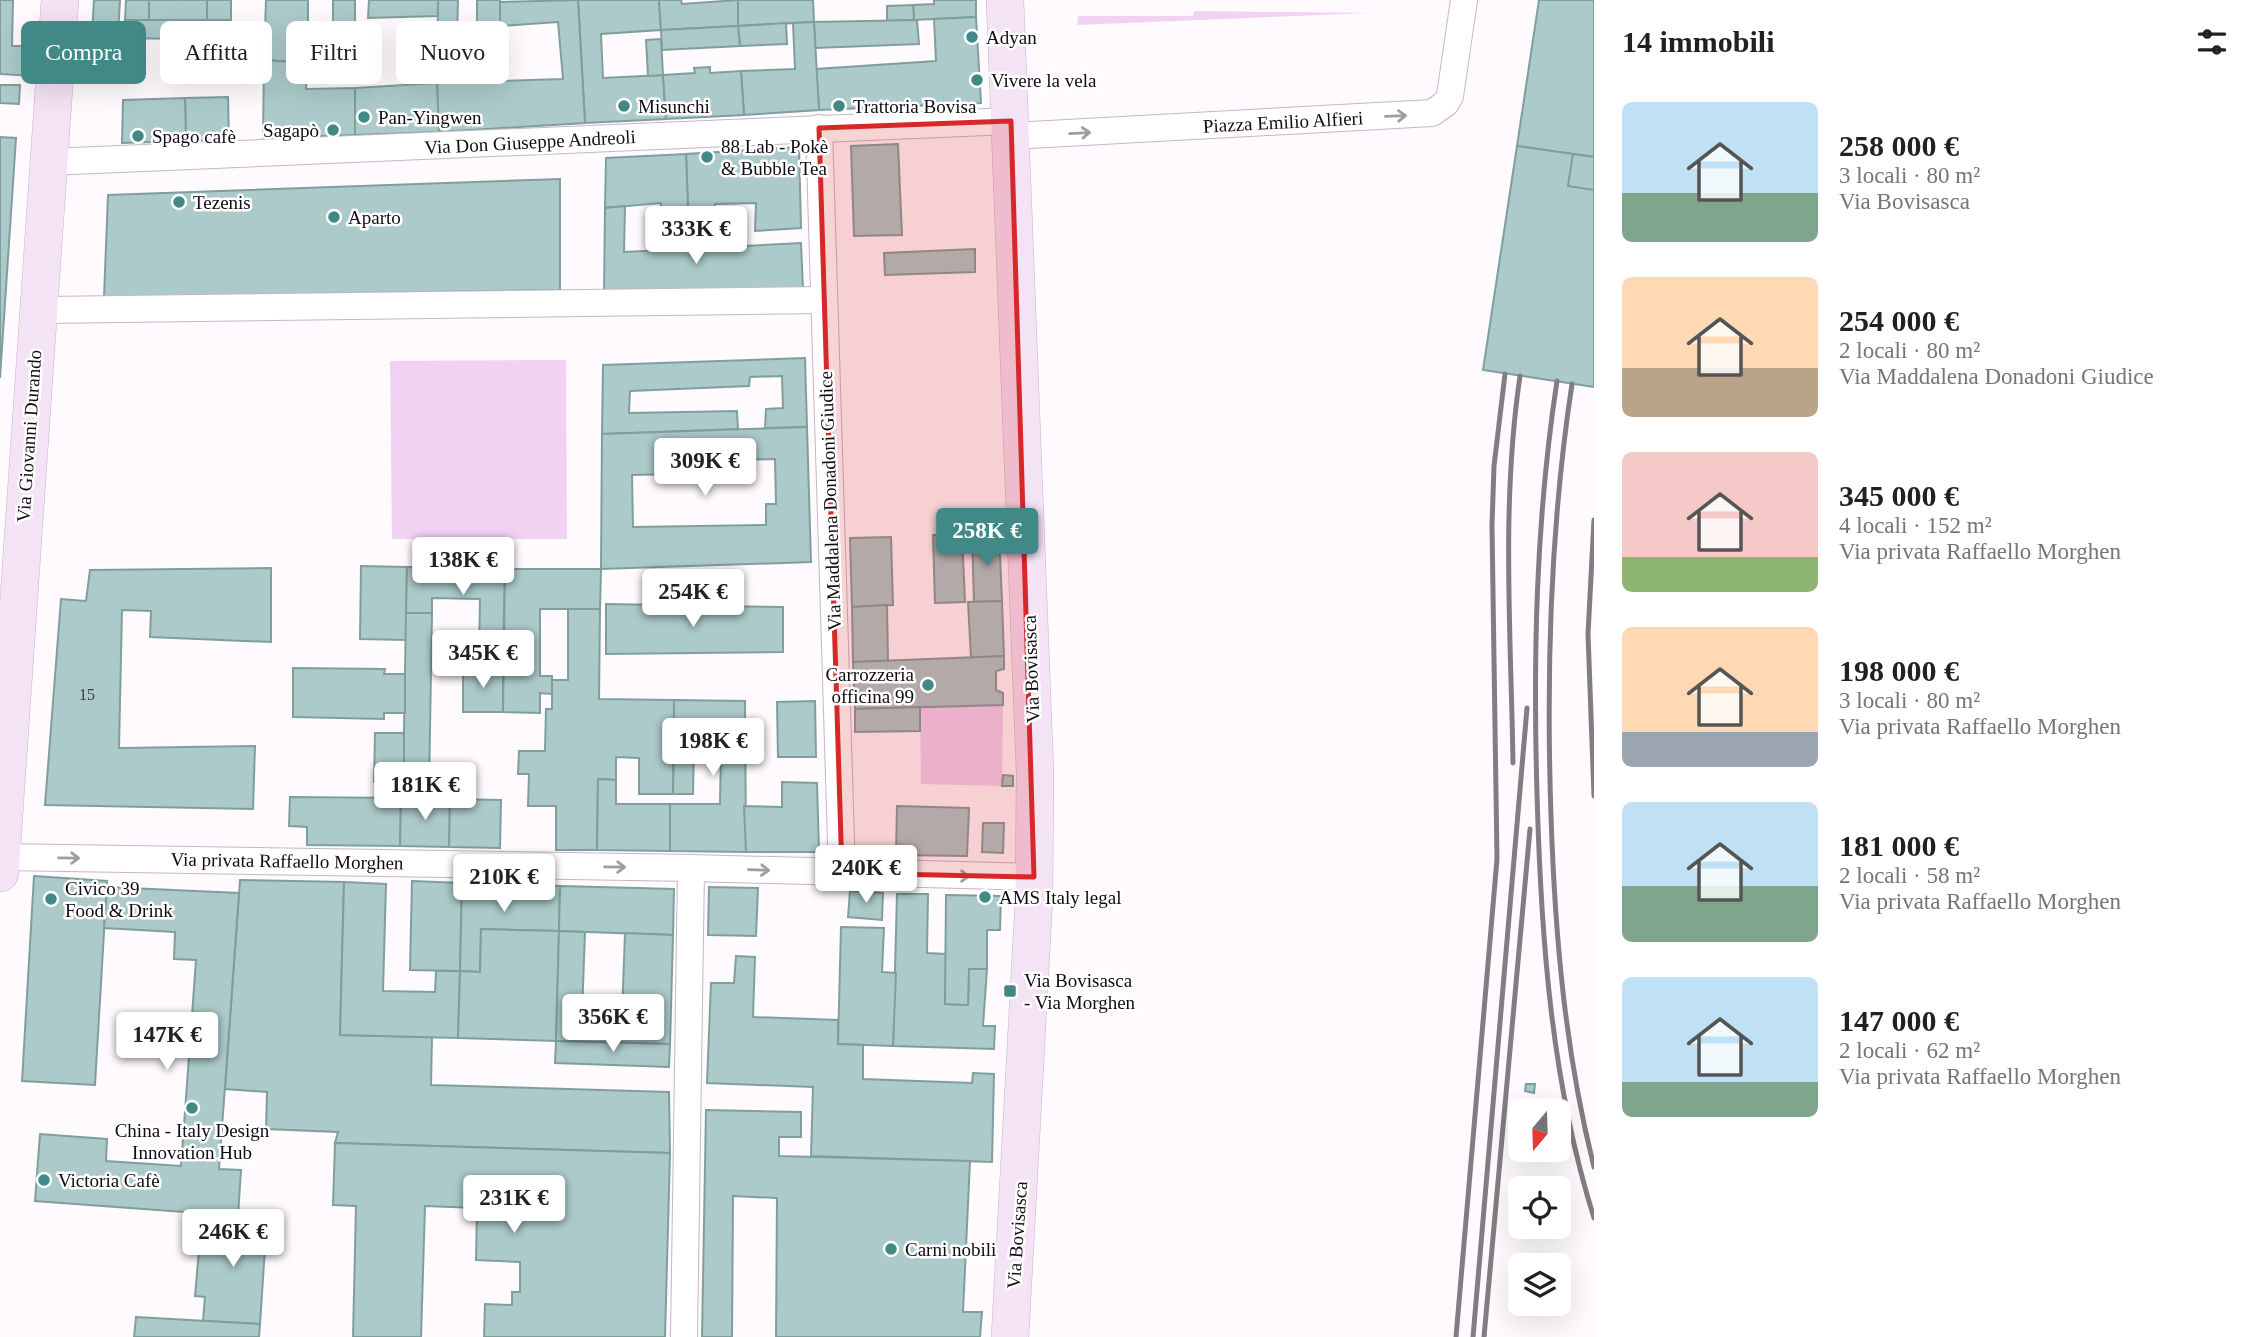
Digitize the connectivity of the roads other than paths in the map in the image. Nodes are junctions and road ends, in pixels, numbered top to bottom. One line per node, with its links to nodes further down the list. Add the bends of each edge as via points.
1 (60, 0): 6 (street, Via Giovanni Durando)
2 (1005, 0): 5 (street, Via Bovisasca)
3 (1464, 0): 5 (street, Piazza Emilio Alfieri, one-way to 3, via 1432,113 1450,96)
4 (819, 128): 5 (street, Via Don Giuseppe Andreoli); 6 (street, Via Don Giuseppe Andreoli); 7 (street, Via Maddalena Donadoni Giudice)
5 (1011, 128): 13 (street, Via Bovisasca, via 1035,760)
6 (48, 162): 9 (street, Via Giovanni Durando)
7 (824, 300): 8 (street); 12 (street, Via Maddalena Donadoni Giudice)
8 (44, 310)
9 (8, 641): 10 (street, Via Giovanni Durando)
10 (1, 865): 11 (street, Via privata Raffaello Morghen, one-way to 11)
11 (691, 868): 12 (street, Via privata Raffaello Morghen, one-way to 12); 14 (street)
12 (842, 873): 13 (street, Via privata Raffaello Morghen, one-way to 13)
13 (1034, 877): 15 (street, Via Bovisasca)
14 (684, 1337)
15 (1010, 1337)

